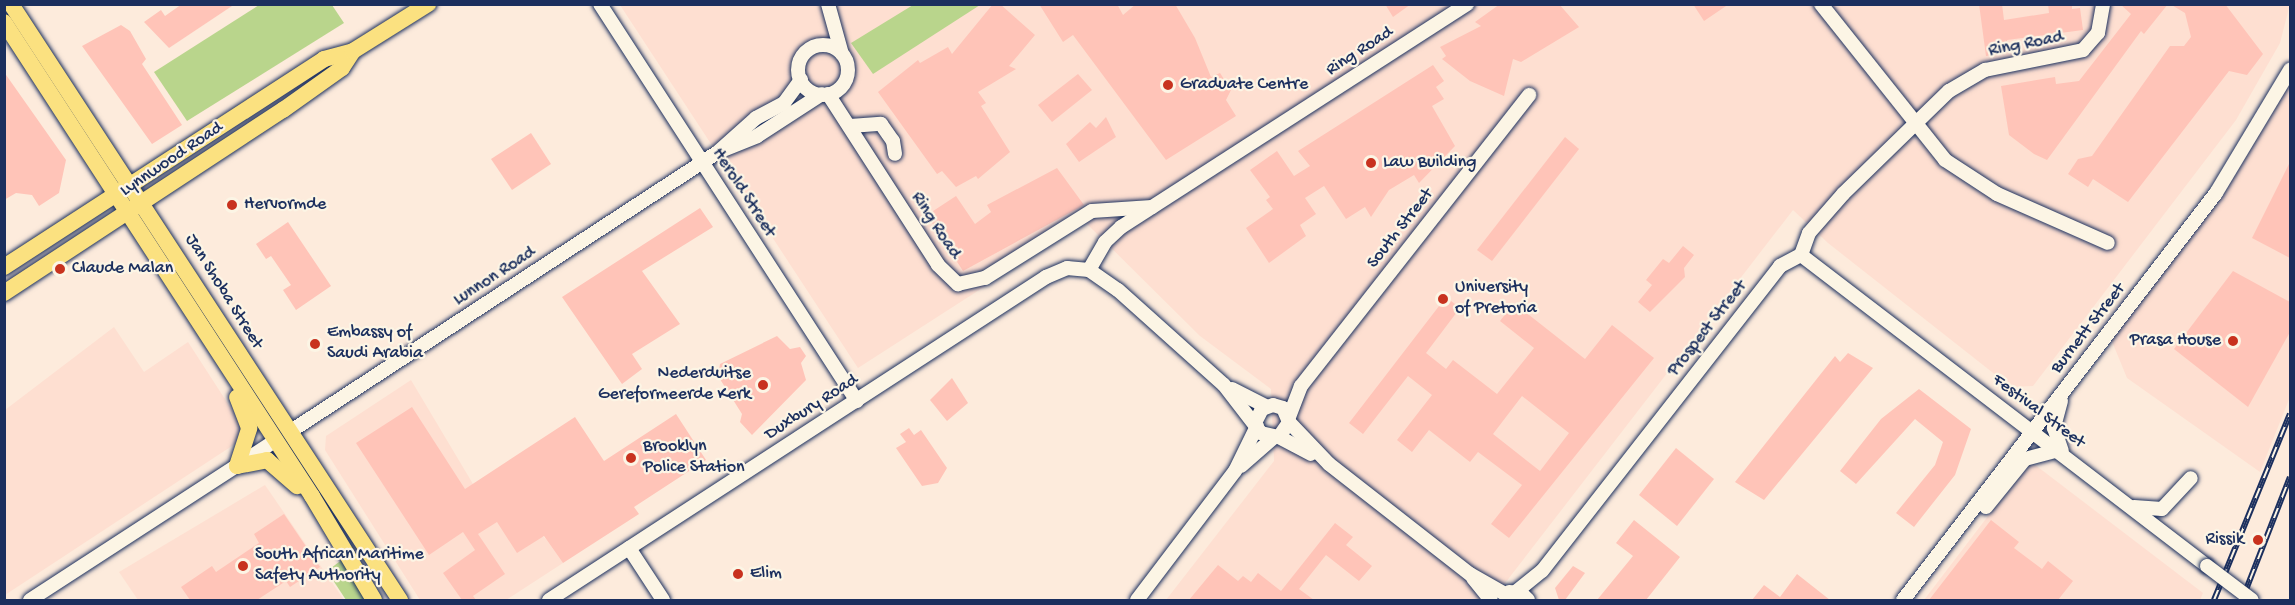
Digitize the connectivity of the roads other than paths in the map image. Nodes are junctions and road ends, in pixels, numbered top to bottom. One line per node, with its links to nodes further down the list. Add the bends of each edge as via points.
1 (11, 4): 22 (main road, Jan Shoba Street)
2 (428, 4): 11 (main road, Lynnwood Road)
3 (600, 4): 21 (street, Herold Street)
4 (828, 4): 8 (street)
5 (1467, 4): 25 (street, Ring Road)
6 (1821, 4): 18 (street)
7 (2103, 4): 18 (street, Ring Road, via 2098,33 2083,50 1977,73 1949,91)
8 (831, 20): 10 (street); 12 (street)
9 (4, 22): 23 (main road, Jan Shoba Street)
10 (814, 47): 12 (street, via 829,46); 14 (street, via 801,61)
11 (353, 51): 22 (main road, Lynnwood Road, via 324,59); 24 (main road, Lynnwood Road, via 333,76)
12 (842, 54): 15 (street, via 847,76 840,88)
13 (2290, 70): 36 (street, Burnett Street, via 2216,193)
14 (801, 80): 15 (street, via 809,90); 19 (street, Lunnon Road, via 784,103 756,118)
15 (825, 94): 17 (street, Ring Road); 19 (street, Lunnon Road, via 758,136)
16 (1529, 95): 35 (street, South Street)
17 (850, 126): 20 (street, via 881,124 893,141); 25 (street, Ring Road, via 938,265 963,286 985,278 1092,211)
18 (1914, 126): 27 (street, via 1946,160 1983,186); 28 (street, via 1843,194 1809,233)
19 (718, 152): 21 (street, Lunnon Road)
20 (894, 154)
21 (701, 163): 37 (street, Herold Street); 42 (street, Lunnon Road)
22 (130, 185): 23 (main road, Lynnwood Road); 24 (main road, Jan Shoba Street)
23 (115, 195): 26 (main road, Jan Shoba Street); 29 (main road, Lynnwood Road)
24 (142, 203): 26 (main road, Lynnwood Road); 33 (main road, Jan Shoba Street)
25 (1152, 207): 30 (street, Ring Road, via 1112,235)
26 (127, 214): 31 (main road, Lynnwood Road); 32 (main road, Jan Shoba Street)
27 (2108, 243)
28 (1801, 255): 41 (street, Festival Street); 54 (street, Prospect Street, via 1780,266)
29 (4, 267)
30 (1089, 270): 34 (street); 37 (street, Duxbury Road, via 1067,267 1046,277)
31 (4, 293)
32 (229, 370): 44 (main road, Jan Shoba Street); 47 (main road, via 249,429)
33 (257, 383): 42 (main road, Jan Shoba Street); 44 (main road)
34 (1224, 385): 38 (street); 40 (street)
35 (1301, 386): 38 (street, South Street); 39 (street, South Street)
36 (2065, 390): 41 (street, Burnett Street); 45 (street, via 2054,428)
37 (857, 401): 53 (street, Duxbury Road)
38 (1269, 406): 39 (street); 40 (street)
39 (1289, 419): 43 (street, South Street); 46 (street)
40 (1257, 424): 43 (street); 48 (street)
41 (2033, 430): 45 (street, Festival Street); 52 (street, Burnett Street)
42 (291, 431): 50 (main road, via 291,451); 60 (main road, Jan Shoba Street)
43 (1276, 437): 46 (street); 48 (street)
44 (276, 440): 47 (street); 50 (main road, Jan Shoba Street)
45 (2061, 452): 51 (street, Festival Street); 52 (street, via 2025,459 1970,526)
46 (1329, 464): 55 (street)
47 (237, 466): 50 (main road, via 267,460); 58 (street)
48 (1235, 471): 63 (street)
49 (2191, 478): 51 (street, via 2162,509)
50 (314, 499): 59 (main road, Jan Shoba Street)
51 (2132, 506): 67 (street, Festival Street, bridge)
52 (1948, 542): 66 (street, Burnett Street)
53 (629, 548): 57 (street, Duxbury Road); 62 (street)
54 (1542, 571): 56 (street, Prospect Street); 65 (street, Prospect Street)
55 (1470, 574): 56 (street); 64 (street)
56 (1507, 595): 65 (street)
57 (554, 597): 61 (street, Duxbury Road)
58 (30, 600)
59 (374, 600)
60 (400, 600)
61 (538, 600)
62 (663, 600)
63 (1137, 600)
64 (1491, 600)
65 (1529, 600)
66 (1904, 600)
67 (2252, 600)

